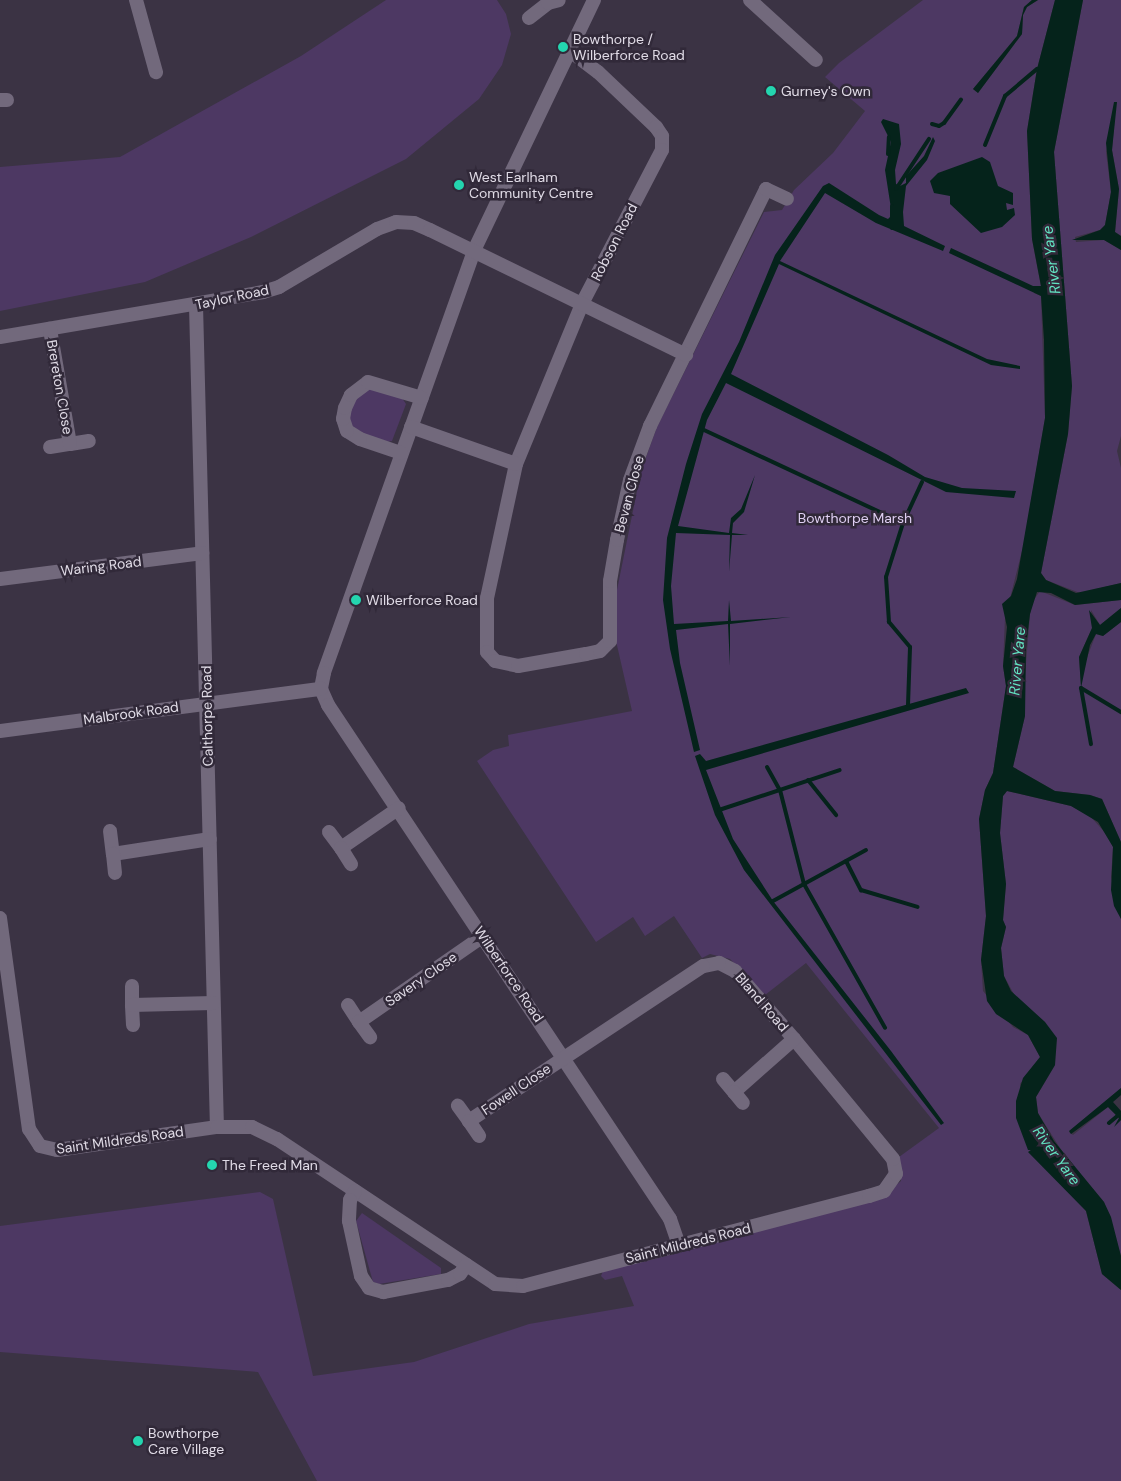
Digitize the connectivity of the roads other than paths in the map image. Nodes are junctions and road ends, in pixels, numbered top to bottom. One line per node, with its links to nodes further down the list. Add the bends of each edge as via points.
1 (136, 0): 8 (street)
2 (559, 0): 5 (street, via 548,3)
3 (594, 0): 6 (street)
4 (750, 0): 7 (street)
5 (529, 18)
6 (570, 51): 10 (street); 11 (street, Robson Road, via 598,72 662,136 662,150)
7 (816, 60)
8 (156, 72)
9 (787, 199): 15 (street, Bevan Close, via 766,189)
10 (474, 251): 11 (street); 12 (street, Taylor Road, via 414,223 396,222 377,229 279,287); 16 (street)
11 (582, 304): 15 (street); 22 (street, Robson Road)
12 (196, 305): 13 (street, Taylor Road); 23 (street, Calthorpe Road)
13 (50, 329): 14 (street, Taylor Road); 19 (street, Brereton Close)
14 (0, 337)
15 (686, 355): 25 (street, Bevan Close, via 650,426 630,480 610,581)
16 (422, 398): 17 (street); 21 (street, via 368,382 351,394 345,408 343,419 347,431 360,439)
17 (411, 427): 21 (street); 22 (street)
18 (89, 442): 19 (street, Brereton Close)
19 (70, 444): 20 (street, Brereton Close)
20 (50, 447)
21 (401, 453): 26 (street)
22 (516, 464): 25 (street, Robson Road, via 487,598 488,652 495,661 518,666 600,651)
23 (202, 553): 24 (street, Waring Road); 27 (street, Calthorpe Road)
24 (0, 579)
25 (610, 642)
26 (321, 689): 27 (street, Malbrook Road); 29 (street, Wilberforce Road)
27 (207, 703): 28 (street, Malbrook Road); 32 (street, Calthorpe Road)
28 (0, 731)
29 (399, 808): 33 (street); 38 (street, Wilberforce Road)
30 (110, 831): 34 (street)
31 (329, 832): 33 (street)
32 (210, 839): 34 (street); 40 (street, Calthorpe Road)
33 (341, 848): 35 (street)
34 (113, 854): 36 (street)
35 (351, 864)
36 (116, 873)
37 (0, 918): 53 (street, Saint Mildreds Road, via 33,1140 40,1146 57,1150)
38 (483, 936): 43 (street, Savery Close); 47 (street, Wilberforce Road)
39 (132, 986): 41 (street)
40 (213, 1004): 41 (street); 53 (street, Calthorpe Road)
41 (132, 1005): 44 (street)
42 (348, 1005): 43 (street)
43 (359, 1022): 45 (street)
44 (133, 1025)
45 (370, 1037)
46 (794, 1039): 47 (street, Bland Road, via 735,971 719,964 703,966); 49 (street); 55 (street, Bland Road)
47 (564, 1057): 52 (street, Fowell Close); 57 (street, Wilberforce Road, via 670,1219)
48 (723, 1079): 49 (street)
49 (734, 1092): 50 (street)
50 (743, 1103)
51 (458, 1106): 52 (street, Fowell Close)
52 (469, 1121): 54 (street, Fowell Close)
53 (217, 1128): 56 (street, Saint Mildreds Road, via 252,1126 264,1131)
54 (478, 1136)
55 (896, 1166): 57 (street, Saint Mildreds Road, via 892,1184 884,1191)
56 (355, 1191): 58 (street, Saint Mildreds Road); 58 (street, via 350,1200 349,1221 361,1276 369,1288 383,1292 448,1280 460,1274)
57 (679, 1245): 58 (street, Saint Mildreds Road, via 523,1286 494,1284)
58 (466, 1266)

